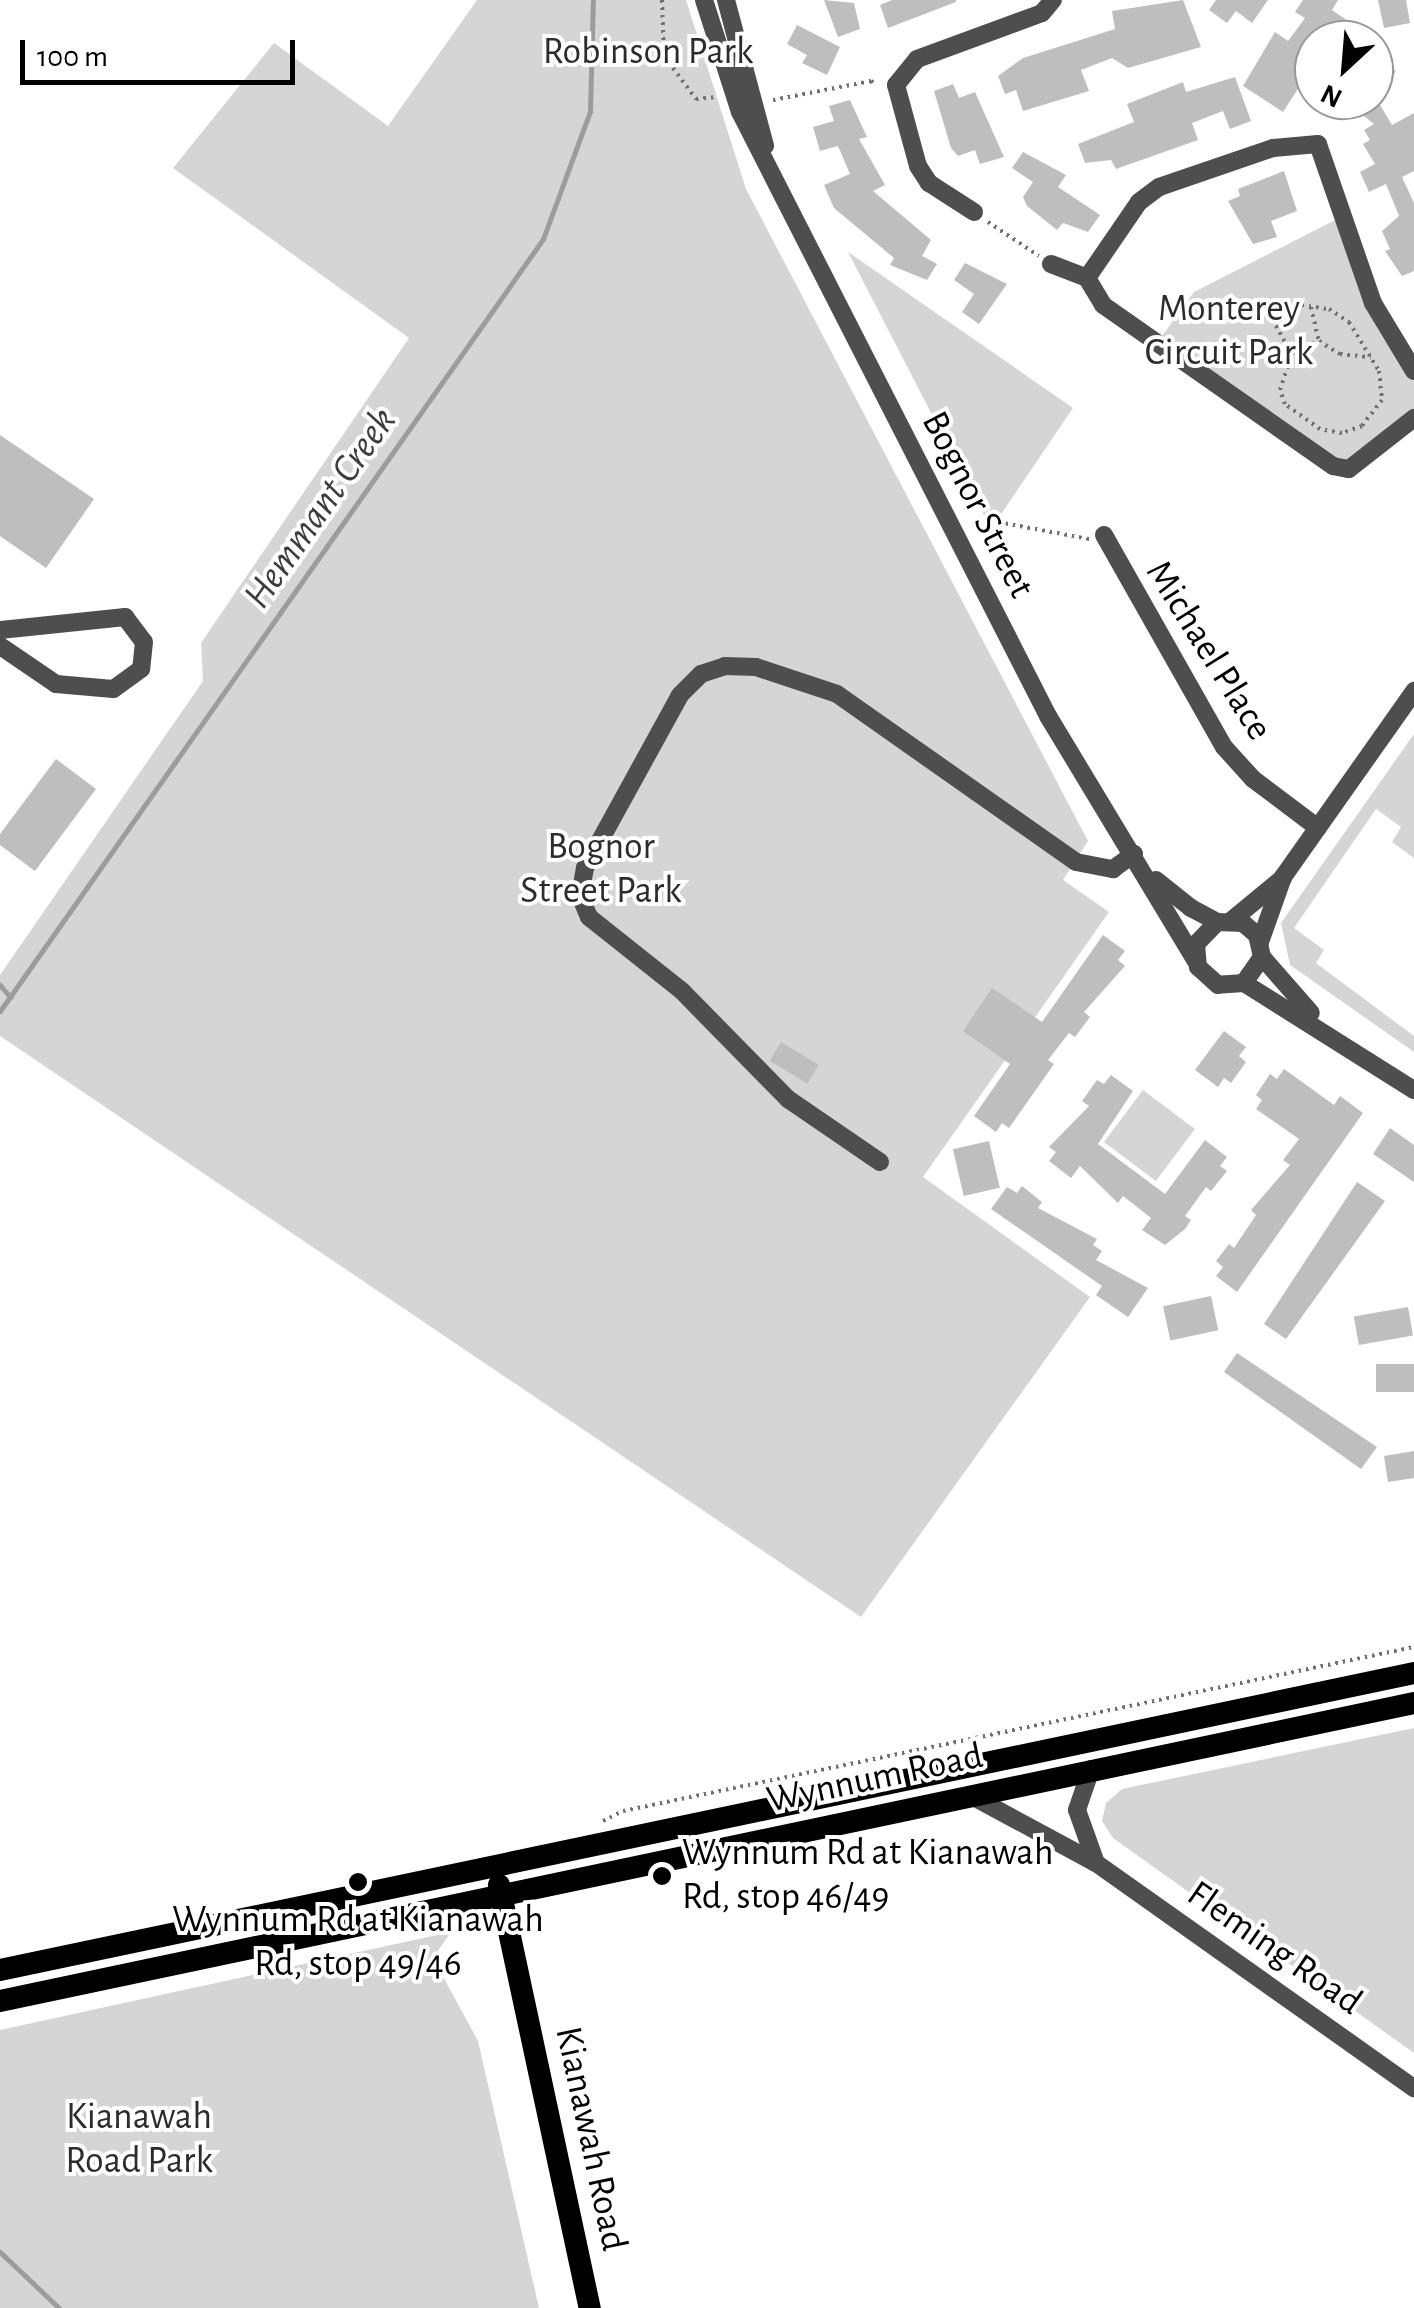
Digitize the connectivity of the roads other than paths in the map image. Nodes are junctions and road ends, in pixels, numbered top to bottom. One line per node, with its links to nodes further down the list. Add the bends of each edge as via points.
1 (704, 0): 4 (street, Bognor Street, via 740,112)
2 (726, 0): 4 (street, Bognor Street)
3 (1053, 0): 5 (street, via 1042,13 917,59 895,97 929,183)
4 (768, 161): 15 (street, Bognor Street, via 1048,716)
5 (974, 212)
6 (1051, 264): 7 (street)
7 (1087, 278): 8 (street, via 1139,202 1159,187 1273,148 1318,144 1373,303); 9 (street, via 1103,305 1333,466 1349,469)
8 (1414, 370)
9 (1414, 418)
10 (1104, 535): 14 (street, Michael Place, via 1224,748 1253,780)
11 (0, 630): 12 (street, via 125,617 144,642 142,669 114,689 56,684)
12 (0, 646)
13 (1414, 691): 14 (street)
14 (1318, 828): 16 (street)
15 (1139, 862): 17 (street, Bognor Street); 19 (street, Bognor Street); 23 (street, via 1113,868 1076,862 837,694 756,667 724,666 701,674 680,695 618,801 585,868 580,896 589,917 682,992 788,1099)
16 (1284, 878): 17 (street); 18 (street)
17 (1224, 921): 18 (street, Bognor Street, via 1249,926); 19 (street, via 1201,934)
18 (1261, 950): 20 (street); 21 (street, Bognor Street)
19 (1196, 961): 20 (street, Bognor Street, via 1218,985)
20 (1244, 983): 21 (street, Bognor Street)
21 (1330, 1032): 22 (street, Bognor Street)
22 (1414, 1090)
23 (880, 1162)
24 (1414, 1674): 29 (main road, Wynnum Road)
25 (1414, 1703): 26 (main road, Wynnum Road)
26 (1092, 1769): 27 (main road, Wynnum Road); 28 (street, via 1077,1810)
27 (969, 1794): 28 (street, Fleming Road); 30 (main road, Wynnum Road)
28 (1096, 1863): 33 (street, Fleming Road)
29 (494, 1867): 30 (main road, Kianawah Road); 31 (main road, Wynnum Road)
30 (502, 1896): 32 (main road, Wynnum Road); 34 (main road, Kianawah Road)
31 (0, 1970)
32 (0, 2001)
33 (1414, 2088)
34 (590, 2308)

